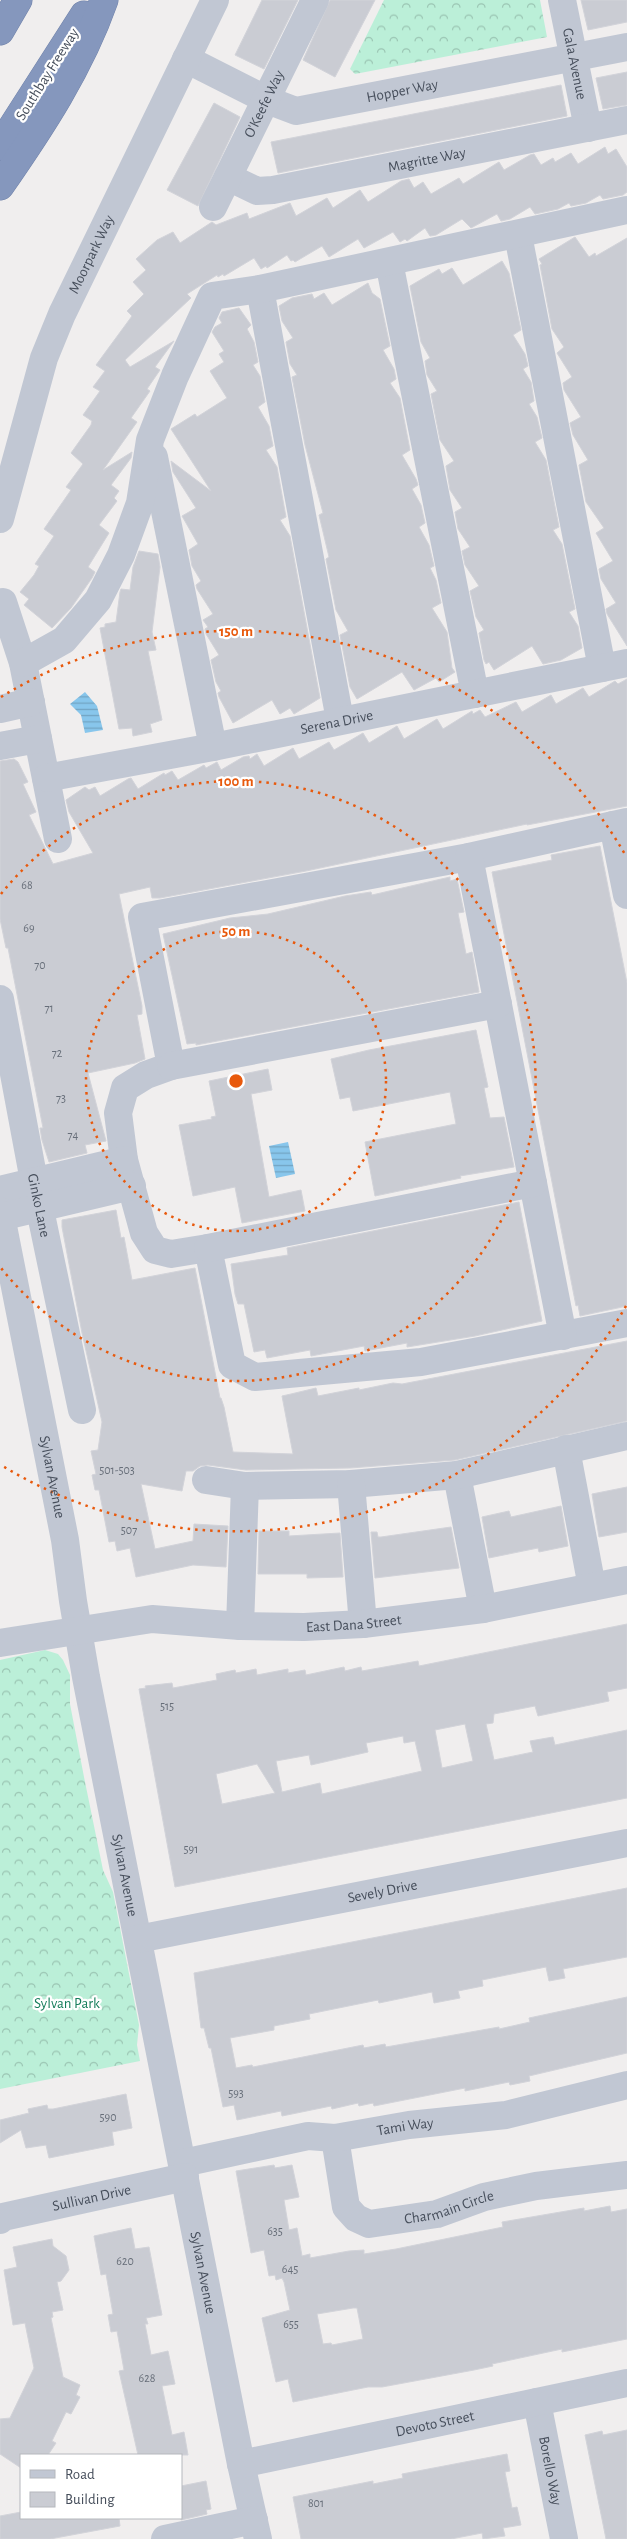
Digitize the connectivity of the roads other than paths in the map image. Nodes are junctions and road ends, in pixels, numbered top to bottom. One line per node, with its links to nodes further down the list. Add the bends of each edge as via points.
1 (18, 0): 7 (highway)
2 (93, 0): 14 (highway, Southbay Freeway)
3 (104, 0): 16 (highway, via 79,60 45,120)
4 (215, 0): 10 (street, Moorpark Way)
5 (315, 0): 11 (street, O'Keefe Way)
6 (562, 0): 9 (street, Gala Avenue)
7 (0, 31)
8 (627, 47): 9 (street, Hopper Way)
9 (574, 57): 11 (street, Hopper Way, via 303,110 288,109); 13 (street, Gala Avenue)
10 (186, 59): 11 (street, Hopper Way); 23 (street, Moorpark Way, via 58,323 36,386)
11 (267, 100): 15 (street, O'Keefe Way)
12 (627, 120): 13 (street, Magritte Way)
13 (588, 128): 15 (street, Magritte Way, via 273,190 257,191)
14 (0, 146)
15 (228, 177): 17 (street, O'Keefe Way)
16 (0, 186)
17 (213, 207)
18 (627, 210): 19 (street)
19 (518, 235): 20 (street); 26 (street)
20 (389, 262): 21 (street); 27 (street)
21 (260, 289): 22 (street, via 212,296); 30 (street)
22 (150, 440): 25 (street, via 140,503 121,554 98,600 64,640); 33 (street)
23 (0, 519)
24 (3, 602): 25 (street)
25 (24, 663): 28 (street)
26 (615, 666): 27 (street, Serena Drive)
27 (474, 694): 30 (street, Serena Drive)
28 (31, 702): 29 (street); 31 (street)
29 (0, 709)
30 (340, 720): 33 (street, Serena Drive)
31 (38, 740): 32 (street); 34 (street)
32 (0, 746)
33 (213, 747): 34 (street, Serena Drive)
34 (46, 778): 36 (street)
35 (620, 823): 37 (street); 38 (street)
36 (58, 840)
37 (468, 857): 40 (street); 41 (street, via 142,917)
38 (627, 895)
39 (0, 999): 46 (street, Ginko Lane)
40 (498, 1004): 41 (street); 43 (street)
41 (171, 1066): 42 (street, via 146,1075 126,1088 118,1112)
42 (124, 1160): 44 (street); 46 (street)
43 (533, 1183): 48 (street); 50 (street)
44 (132, 1186): 46 (street); 48 (street, via 144,1233 155,1250 171,1254)
45 (0, 1190): 46 (street)
46 (37, 1194): 47 (street); 51 (street, Ginko Lane)
47 (1, 1214): 63 (street, Sylvan Avenue, via 66,1540)
48 (208, 1248): 50 (street, via 232,1365 255,1377 421,1362)
49 (627, 1323): 50 (street)
50 (563, 1336)
51 (82, 1410)
52 (627, 1436): 53 (street)
53 (566, 1449): 54 (street); 59 (street)
54 (457, 1475): 56 (street); 60 (street)
55 (206, 1480): 57 (street)
56 (351, 1484): 57 (street); 61 (street)
57 (245, 1486): 62 (street)
58 (627, 1580): 59 (street, East Dana Street)
59 (592, 1587): 60 (street, East Dana Street)
60 (483, 1609): 61 (street, East Dana Street)
61 (363, 1624): 62 (street, East Dana Street)
62 (240, 1626): 63 (street, East Dana Street, via 152,1619)
63 (78, 1629): 64 (street, East Dana Street); 66 (street, Sylvan Avenue)
64 (0, 1643)
65 (627, 1843): 66 (street, Sevely Drive)
66 (138, 1939): 69 (street, Sylvan Avenue)
67 (627, 2084): 68 (street, Tami Way, via 506,2115 409,2125)
68 (335, 2138): 69 (street, Tami Way, via 308,2136); 70 (street, Charmain Circle, via 346,2207 356,2218 369,2224 437,2214 484,2197 536,2186)
69 (184, 2170): 71 (street, Sullivan Drive); 74 (street, Sylvan Avenue)
70 (627, 2175)
71 (0, 2220)
72 (627, 2384): 73 (street, Devoto Street)
73 (537, 2402): 74 (street, Devoto Street); 77 (street, Borello Way)
74 (241, 2464): 75 (street, Sylvan Avenue)
75 (256, 2529): 76 (street)
76 (164, 2539)
77 (564, 2539)

